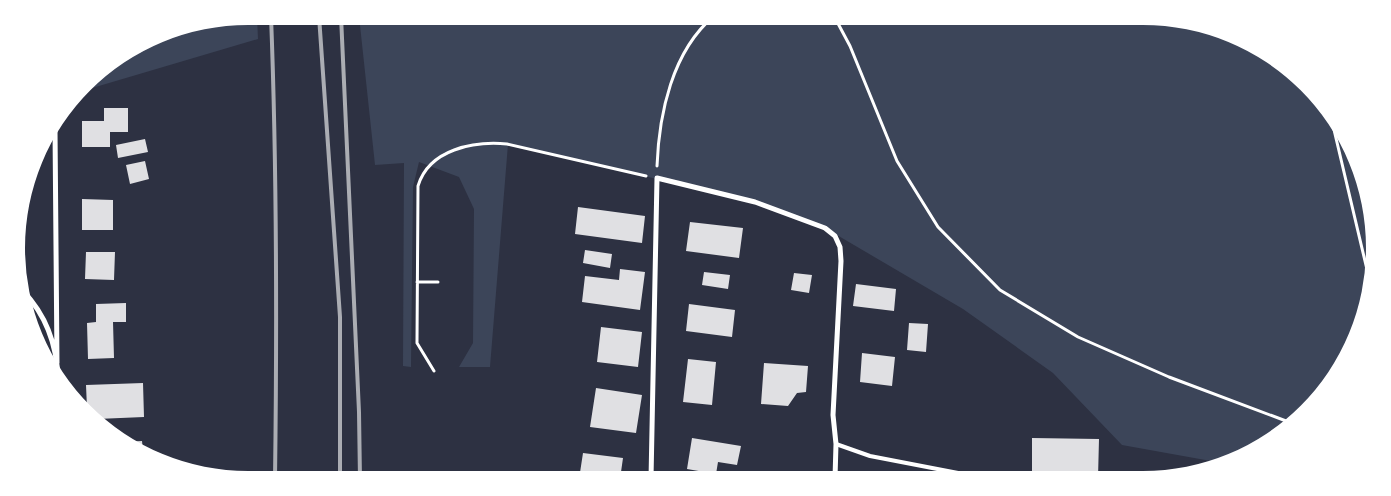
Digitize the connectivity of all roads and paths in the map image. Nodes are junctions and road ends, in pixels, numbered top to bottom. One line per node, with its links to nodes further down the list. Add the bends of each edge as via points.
1 (703, 25): 5 (path, via 675,71 663,107)
2 (839, 25): 12 (path, via 897,161 938,227 1000,290 1078,337 1169,377)
3 (55, 136): 10 (street)
4 (1336, 136): 6 (path)
5 (657, 178): 7 (path, via 507,144 486,142 460,148 438,158 421,176 418,186); 13 (street, via 755,202 825,228 835,236 841,261 834,415); 14 (street)
6 (1366, 264)
7 (417, 282): 8 (path); 11 (path, via 417,343)
8 (438, 282)
9 (31, 300): 10 (street, via 46,322)
10 (57, 363)
11 (434, 371)
12 (1285, 420)
13 (836, 444): 15 (street); 16 (lane, via 870,456)
14 (651, 471)
15 (835, 471)
16 (948, 471)

